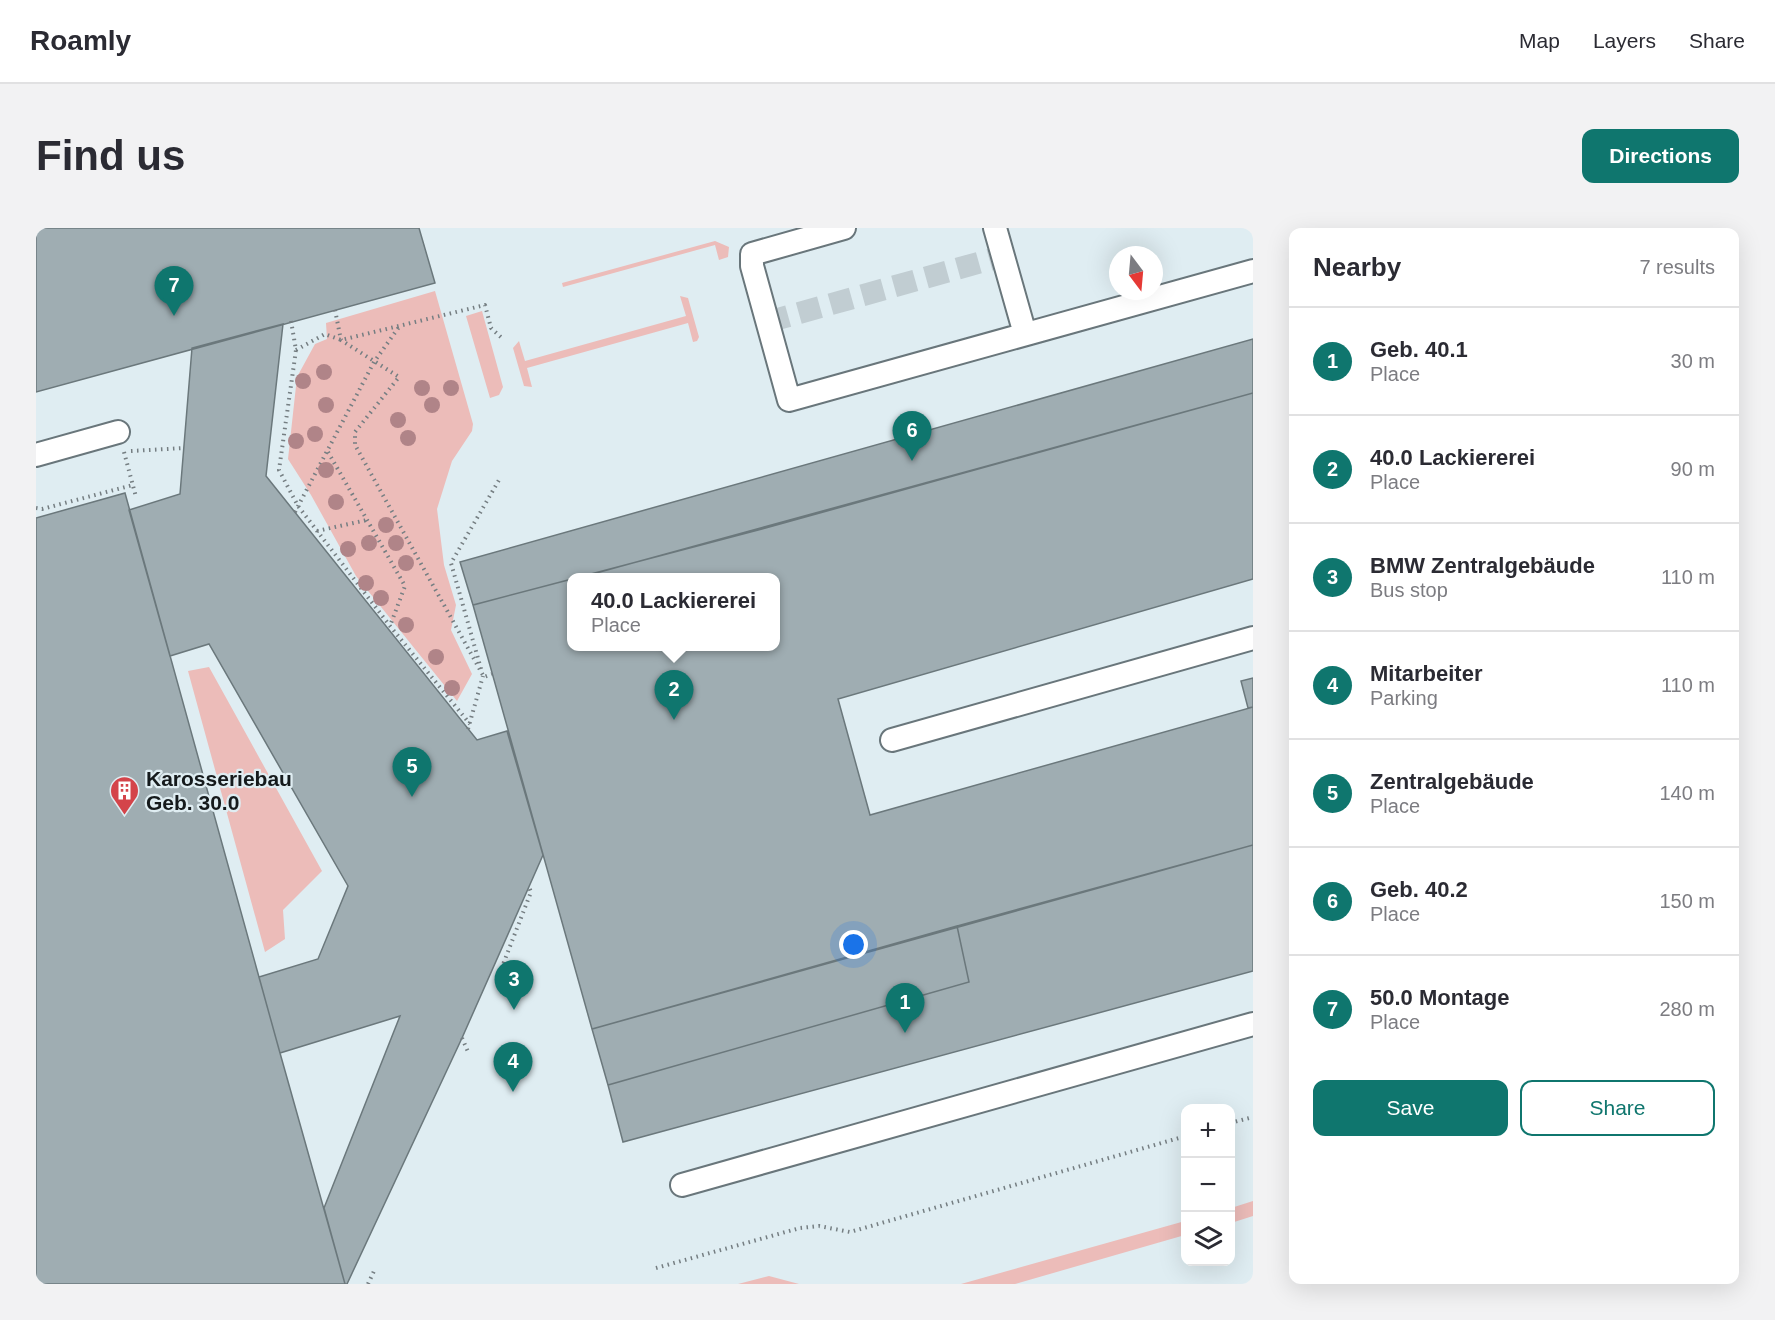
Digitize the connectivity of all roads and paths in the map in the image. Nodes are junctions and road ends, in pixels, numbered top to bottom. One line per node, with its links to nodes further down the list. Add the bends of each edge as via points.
1 (844, 228): 7 (lane, via 752,254 789,400)
2 (995, 228): 7 (lane)
3 (1253, 271): 7 (lane)
4 (335, 310): 8 (path)
5 (291, 321): 10 (path)
6 (399, 326): 8 (path); 9 (path, via 485,305 491,328); 11 (path)
7 (1025, 334)
8 (341, 340): 10 (path, via 325,334); 11 (path)
9 (504, 340)
10 (296, 350): 19 (path, via 279,470)
11 (374, 362): 14 (path); 27 (path, via 399,378 355,432 355,444)
12 (121, 442): 13 (path); 15 (lane); 17 (path)
13 (184, 448)
14 (327, 451): 19 (path); 22 (path)
15 (36, 455)
16 (499, 480): 27 (path, via 451,563)
17 (133, 485): 18 (path); 20 (path)
18 (136, 497)
19 (298, 506): 21 (path); 23 (path)
20 (36, 508)
21 (295, 512)
22 (368, 520): 23 (path); 24 (path, via 405,586)
23 (317, 531): 24 (path)
24 (390, 626): 28 (path)
25 (1253, 638): 30 (lane)
26 (492, 674): 27 (path)
27 (484, 677): 28 (path)
28 (470, 724): 29 (path)
29 (468, 729)
30 (892, 740)
31 (529, 887): 32 (path, via 531,892)
32 (497, 980)
33 (1253, 1024): 39 (lane)
34 (462, 1038): 35 (path)
35 (469, 1053)
36 (1253, 1117): 37 (path)
37 (1235, 1122)
38 (1181, 1137): 40 (path, via 850,1232 819,1226 800,1228)
39 (682, 1185)
40 (656, 1268)
41 (374, 1271): 42 (path)
42 (368, 1284)

